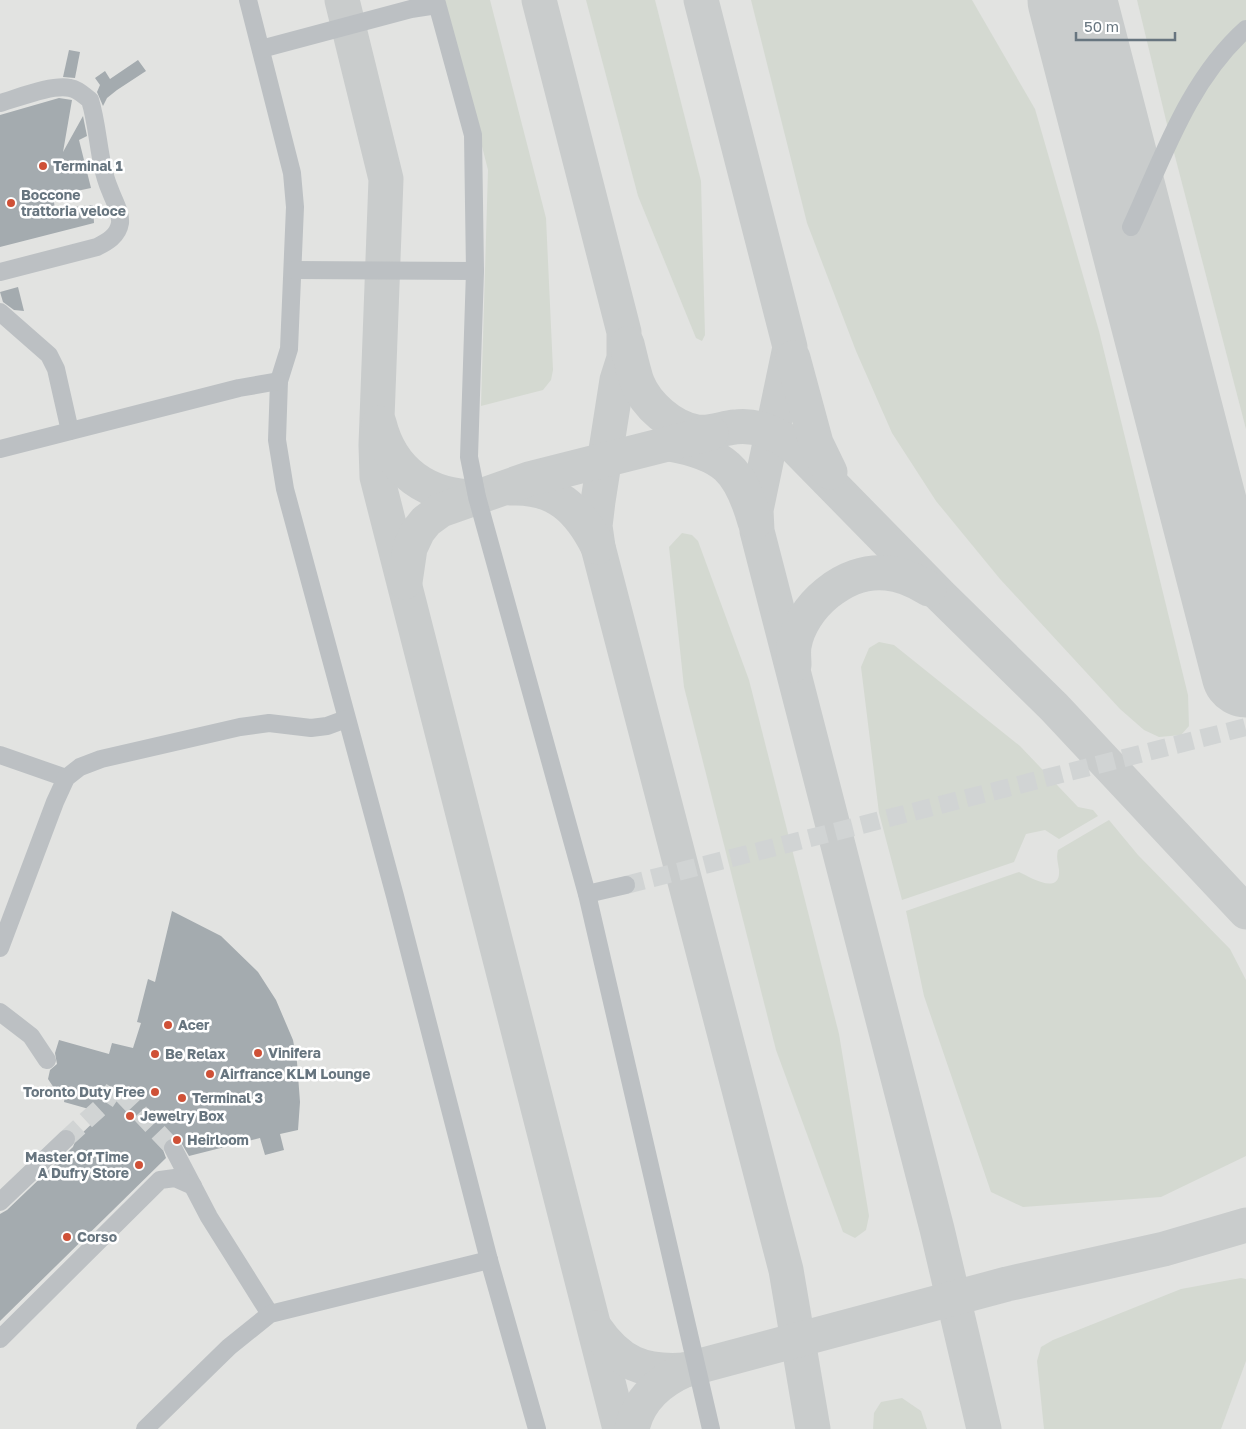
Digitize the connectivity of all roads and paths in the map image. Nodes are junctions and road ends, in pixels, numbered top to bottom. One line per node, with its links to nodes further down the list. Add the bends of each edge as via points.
1 (248, 0): 4 (street)
2 (436, 2): 4 (street); 8 (street, via 473,136)
3 (1246, 29): 6 (street, via 1227,46 1198,84)
4 (261, 49): 7 (street, via 292,173 295,207)
5 (0, 103): 9 (street, via 69,87 90,100 108,187 120,215 116,233 97,247)
6 (1131, 227)
7 (293, 270): 8 (street); 11 (street, via 289,349)
8 (475, 271): 18 (street, via 469,456 479,506)
9 (0, 272)
10 (0, 312): 12 (street, via 49,355 56,369)
11 (279, 381): 12 (street); 14 (street, via 277,440 285,490)
12 (70, 431): 13 (street)
13 (0, 449)
14 (346, 719): 16 (street, via 311,728 268,723 240,727 101,759 80,767); 26 (street)
15 (0, 755): 16 (street)
16 (66, 778): 19 (street)
17 (626, 884): 18 (street)
18 (587, 894): 31 (street)
19 (0, 948)
20 (0, 1012): 21 (street, via 31,1036)
21 (47, 1060)
22 (66, 1139): 25 (street)
23 (173, 1148): 24 (street)
24 (192, 1186): 27 (street); 28 (street, via 175,1178 160,1180)
25 (0, 1202)
26 (489, 1260): 27 (street); 30 (street)
27 (270, 1314): 29 (street, via 229,1347)
28 (0, 1339)
29 (145, 1429)
30 (537, 1429)
31 (711, 1429)

